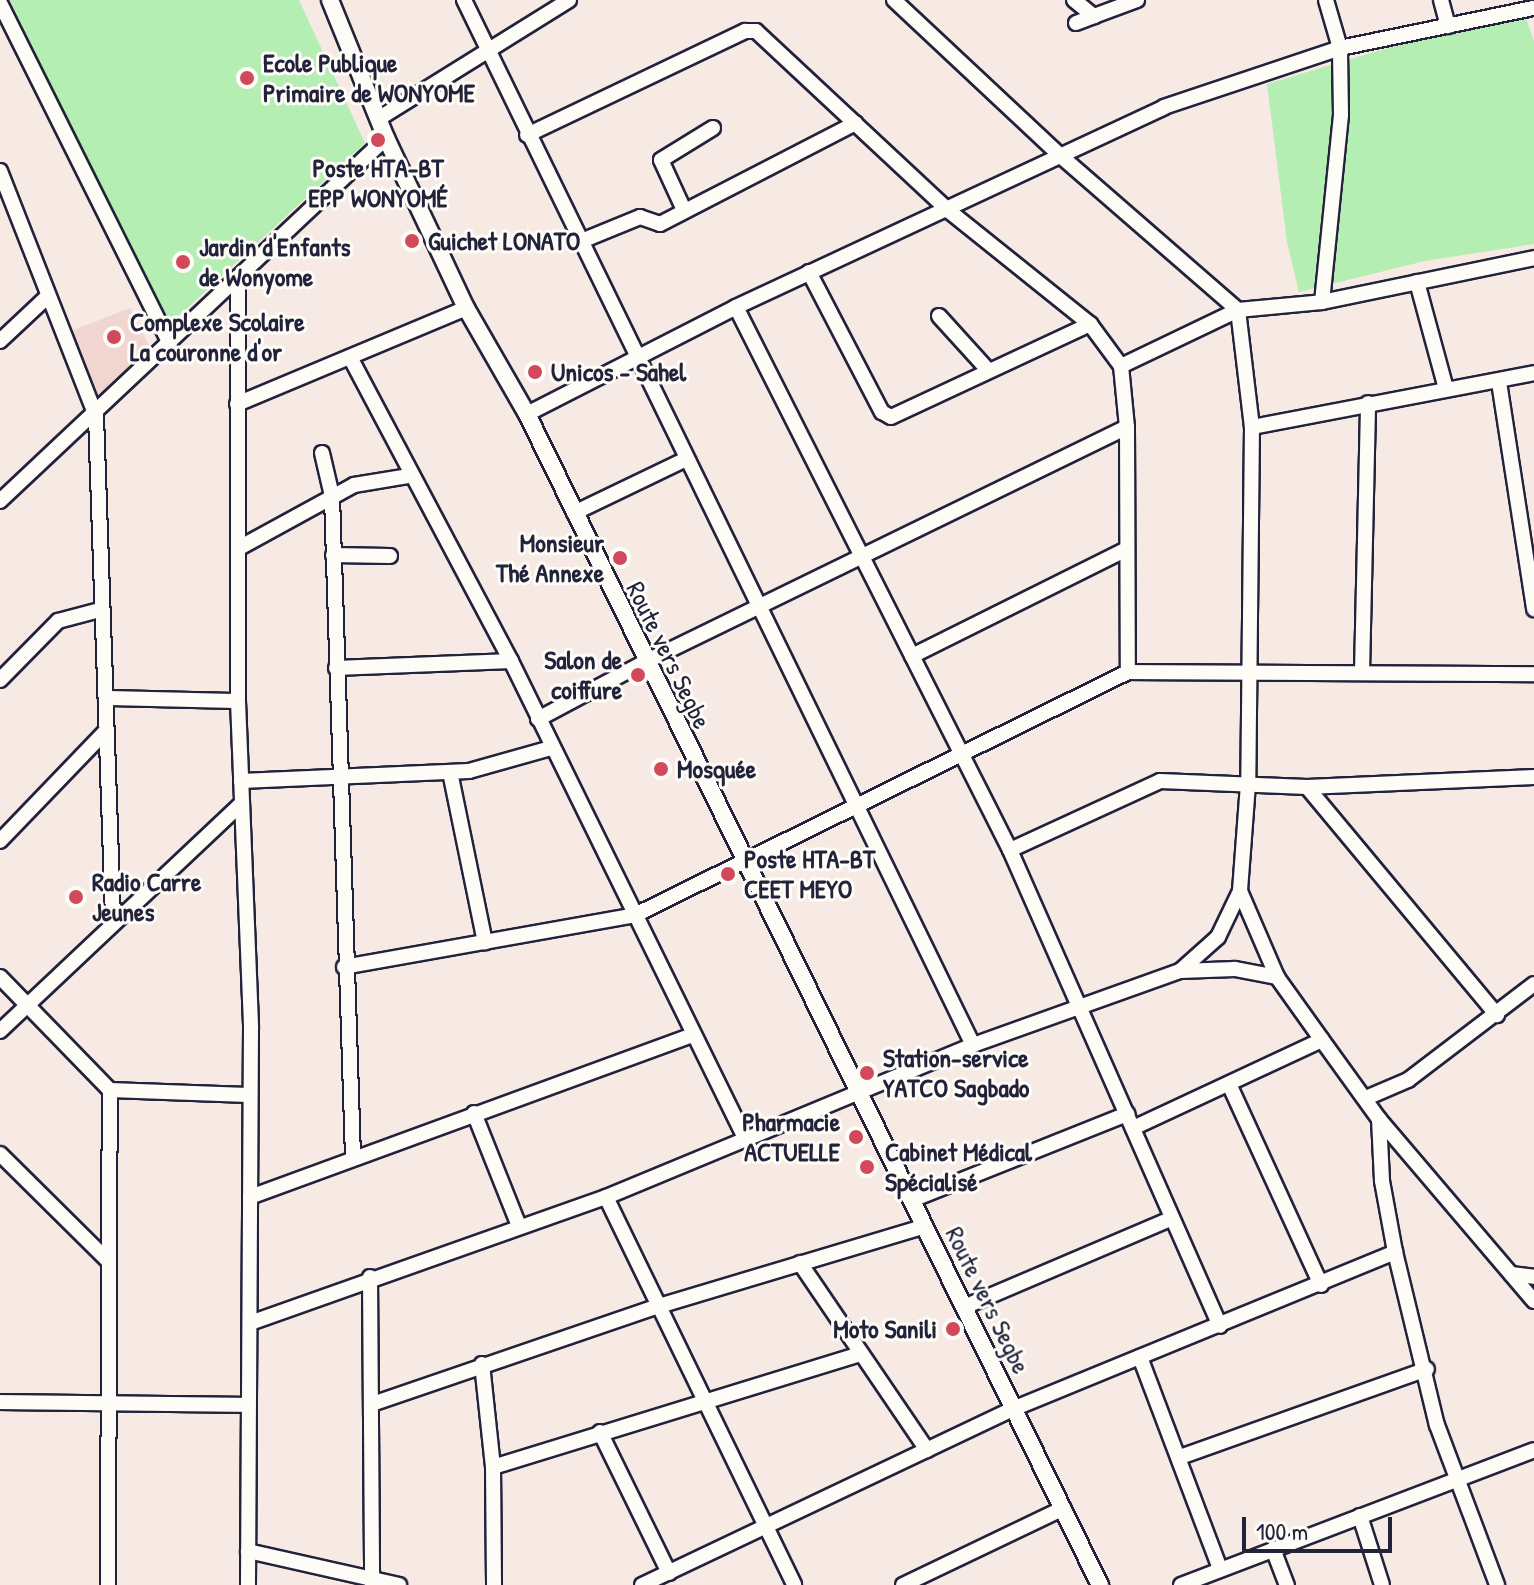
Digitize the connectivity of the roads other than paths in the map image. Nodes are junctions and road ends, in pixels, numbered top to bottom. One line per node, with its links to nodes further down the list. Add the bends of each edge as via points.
1 (330, 0): 17 (main road, Route vers Segbe)
2 (464, 0): 16 (street)
3 (569, 0): 16 (street)
4 (894, 0): 22 (street)
5 (1074, 0): 11 (street)
6 (1137, 0): 11 (street)
7 (1326, 0): 15 (street)
8 (1441, 0): 14 (street)
9 (0, 3): 12 (street)
10 (1534, 8): 14 (street)
11 (1094, 16): 13 (street)
12 (3, 17): 40 (street)
13 (1076, 23)
14 (1448, 26): 15 (street)
15 (1340, 48): 22 (street, via 1164,107); 33 (street, via 1338,165)
16 (486, 50): 17 (street); 20 (street)
17 (378, 119): 21 (main road, Route vers Segbe)
18 (856, 123): 20 (street, via 751,30); 25 (street); 26 (street)
19 (713, 128): 25 (street, via 661,160)
20 (527, 135): 27 (street)
21 (386, 138): 30 (street); 35 (main road, Route vers Segbe)
22 (1063, 158): 26 (street); 36 (street)
23 (0, 171): 24 (street)
24 (4, 193): 32 (street)
25 (684, 210): 27 (street, via 660,224 640,217)
26 (949, 211): 29 (street); 38 (street)
27 (579, 242): 42 (street)
28 (1534, 258): 31 (street)
29 (809, 272): 34 (street); 44 (street, via 882,412 891,417)
30 (238, 280): 40 (street); 49 (street)
31 (1417, 282): 33 (street); 47 (street)
32 (48, 296): 39 (street); 51 (street)
33 (1322, 302): 36 (street)
34 (736, 307): 42 (street); 64 (street)
35 (466, 308): 41 (street); 50 (main road, Route vers Segbe)
36 (1238, 310): 43 (street); 53 (street)
37 (939, 316): 44 (street)
38 (1090, 324): 43 (street); 44 (street)
39 (0, 341)
40 (170, 344): 51 (street)
41 (350, 357): 49 (street); 56 (street)
42 (637, 358): 50 (street); 55 (street)
43 (1121, 366): 52 (street)
44 (988, 370)
45 (1534, 373): 46 (street)
46 (1499, 382): 47 (street); 66 (street)
47 (1446, 389): 48 (street)
48 (1368, 403): 53 (street); 74 (street)
49 (237, 404): 60 (street)
50 (527, 414): 59 (main road, Route vers Segbe)
51 (96, 416): 58 (street); 67 (street)
52 (1127, 427): 61 (street); 64 (street)
53 (1252, 427): 72 (street)
54 (322, 453): 57 (street)
55 (686, 459): 59 (street); 65 (street)
56 (409, 476): 57 (street, via 366,481); 69 (street)
57 (332, 496): 60 (street); 62 (street)
58 (0, 501)
59 (574, 513): 70 (main road, Route vers Segbe)
60 (239, 548): 78 (street)
61 (1127, 549): 68 (street); 73 (street)
62 (333, 555): 63 (street); 71 (street)
63 (390, 556)
64 (862, 557): 65 (street); 68 (street)
65 (759, 606): 70 (street); 90 (street)
66 (1534, 609)
67 (100, 610): 76 (street, via 58,621); 77 (street)
68 (912, 656): 82 (street)
69 (511, 661): 71 (street); 79 (street)
70 (645, 662): 79 (street); 93 (main road, Route vers Segbe)
71 (336, 668): 84 (street)
72 (1247, 670): 73 (street); 74 (street); 87 (street)
73 (1128, 672): 82 (street)
74 (1362, 672): 75 (street)
75 (1534, 674)
76 (0, 680)
77 (106, 698): 78 (street); 80 (street)
78 (238, 701): 86 (street)
79 (538, 719): 81 (street)
80 (105, 732): 91 (street); 96 (street)
81 (551, 748): 83 (street); 95 (street)
82 (960, 754): 90 (street); 92 (street)
83 (450, 772): 84 (street); 97 (street)
84 (339, 773): 86 (street); 98 (street)
85 (1534, 777): 88 (street)
86 (241, 781): 89 (street)
87 (1248, 784): 88 (street); 92 (street, via 1151,783); 94 (street)
88 (1307, 787): 105 (street)
89 (241, 804): 96 (street); 113 (street, via 251,990)
90 (856, 805): 93 (street); 109 (street)
91 (0, 841)
92 (1010, 850): 104 (street)
93 (744, 861): 95 (street); 112 (main road, Route vers Segbe)
94 (1240, 891): 99 (street, via 1218,937); 101 (street)
95 (635, 915): 97 (street); 107 (street)
96 (113, 919): 103 (street)
97 (485, 942): 98 (street)
98 (344, 967): 120 (street)
99 (1180, 971): 101 (street, via 1235,969); 104 (street)
100 (0, 977): 103 (street)
101 (1277, 977): 108 (street)
102 (1534, 984): 105 (street)
103 (27, 1007): 106 (street); 111 (street)
104 (1080, 1007): 109 (street); 117 (street)
105 (1497, 1015): 114 (street, via 1398,1087)
106 (0, 1031)
107 (693, 1035): 115 (street); 118 (street)
108 (1322, 1040): 110 (street); 114 (street)
109 (973, 1045): 112 (street)
110 (1229, 1084): 117 (street); 133 (street)
111 (110, 1090): 113 (street); 128 (street)
112 (859, 1094): 118 (street); 123 (main road, Route vers Segbe)
113 (248, 1095): 121 (street)
114 (1366, 1098): 116 (street)
115 (474, 1113): 120 (street); 125 (street)
116 (1379, 1119): 127 (street, via 1379,1155); 130 (street)
117 (1130, 1121): 123 (street); 124 (street)
118 (746, 1140): 122 (street)
119 (0, 1154): 128 (street)
120 (353, 1156): 121 (street)
121 (250, 1197): 137 (street)
122 (606, 1197): 125 (street); 135 (street)
123 (912, 1200): 126 (main road, Route vers Segbe)
124 (1170, 1219): 136 (street); 138 (street)
125 (519, 1226): 131 (street)
126 (925, 1226): 129 (street); 136 (main road, Route vers Segbe)
127 (1395, 1252): 133 (street); 142 (street)
128 (107, 1260): 146 (street)
129 (800, 1263): 135 (street); 139 (street)
130 (1511, 1274): 132 (street); 134 (street)
131 (370, 1277): 137 (street); 145 (street)
132 (1534, 1277)
133 (1321, 1285): 138 (street)
134 (1534, 1301)
135 (659, 1306): 141 (street); 143 (street)
136 (964, 1307): 148 (main road, Route vers Segbe)
137 (250, 1323): 147 (street)
138 (1220, 1326): 140 (street)
139 (861, 1354): 143 (street); 150 (street)
140 (1140, 1357): 148 (street); 152 (street)
141 (482, 1364): 145 (street); 153 (street)
142 (1427, 1369): 152 (street); 154 (street, via 1441,1440)
143 (705, 1400): 149 (street); 157 (street)
144 (0, 1402): 146 (street)
145 (375, 1403): 162 (street)
146 (108, 1404): 147 (street); 163 (street)
147 (248, 1405): 159 (street)
148 (1015, 1408): 150 (street); 155 (main road, Route vers Segbe)
149 (600, 1432): 153 (street); 161 (street)
150 (927, 1450): 157 (street)
151 (1534, 1450): 154 (street)
152 (1180, 1457): 160 (street)
153 (493, 1467): 166 (street)
154 (1457, 1481): 156 (street); 174 (street)
155 (1064, 1508): 169 (street); 170 (main road, Route vers Segbe)
156 (1360, 1516): 158 (street); 173 (street)
157 (768, 1530): 161 (street); 168 (street)
158 (1273, 1549): 160 (street); 172 (street)
159 (248, 1551): 162 (street); 164 (street)
160 (1220, 1569): 171 (street)
161 (669, 1573): 167 (street)
162 (372, 1582): 165 (street)
163 (108, 1585)
164 (248, 1585)
165 (399, 1585)
166 (494, 1585)
167 (642, 1585)
168 (794, 1585)
169 (903, 1585)
170 (1100, 1585)
171 (1181, 1585)
172 (1287, 1585)
173 (1382, 1585)
174 (1497, 1585)

